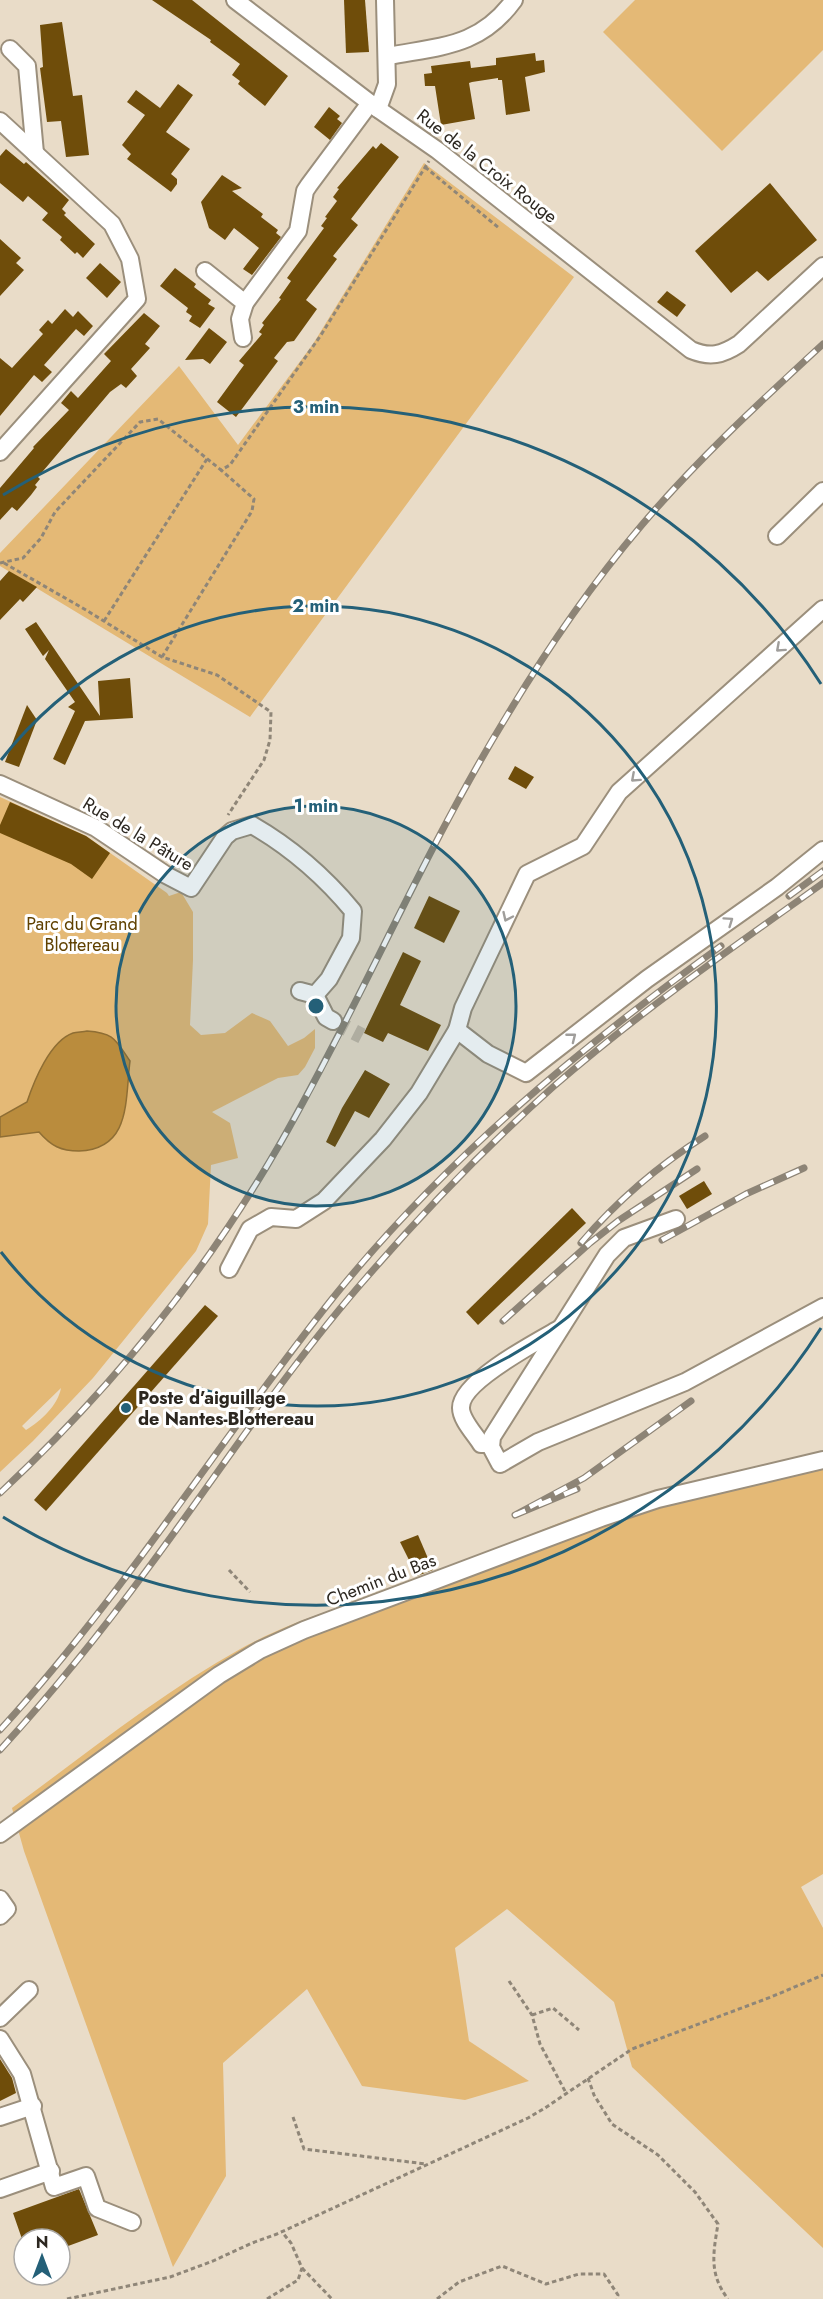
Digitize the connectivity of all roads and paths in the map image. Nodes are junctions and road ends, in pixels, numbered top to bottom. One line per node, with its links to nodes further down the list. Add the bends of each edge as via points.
1 (235, 0): 6 (street, Rue de la Croix Rouge)
2 (385, 0): 5 (street)
3 (514, 0): 5 (street, via 491,26 469,39)
4 (10, 49): 9 (street, via 27,66)
5 (388, 56): 6 (street, via 387,84)
6 (374, 106): 8 (street, Rue de la Croix Rouge); 14 (street, via 309,184 298,231)
7 (0, 121): 9 (street)
8 (437, 150): 10 (path); 12 (street, Rue de la Croix Rouge, via 672,336 703,355 717,356 739,344)
9 (35, 153): 16 (street, via 112,224 130,260 137,299)
10 (425, 167): 11 (path); 18 (path, via 321,335 230,465)
11 (499, 228)
12 (823, 266)
13 (205, 271): 14 (street)
14 (245, 303): 15 (street, via 240,319)
15 (243, 338)
16 (0, 452)
17 (207, 459): 18 (path); 21 (path, via 158,419 140,422 55,512 23,558); 23 (path)
18 (221, 470): 24 (path, via 254,499 252,511)
19 (823, 491): 20 (street)
20 (777, 536)
21 (1, 562): 23 (path)
22 (823, 609): 29 (street, one-way to 29, via 620,792 583,846 527,874 463,1008)
23 (104, 621): 24 (path)
24 (162, 657): 26 (path, via 217,675 271,712 270,740 264,760 228,814)
25 (0, 784): 26 (street, Rue de la Pâture, via 96,828 191,888)
26 (232, 831): 28 (street, via 252,825 282,842 329,882 353,911 351,938 328,979 307,993)
27 (823, 850): 29 (street, one-way to 27, via 488,1054 526,1073)
28 (333, 1021)
29 (457, 1030): 31 (street, via 419,1093 383,1139 324,1200 296,1219 271,1217 250,1228)
30 (676, 1219): 33 (street, via 635,1233 614,1247)
31 (229, 1269)
32 (823, 1306): 34 (street, via 685,1382 538,1442 500,1464)
33 (561, 1327): 34 (street); 34 (street, via 506,1359 463,1397 462,1415 481,1444)
34 (491, 1444)
35 (823, 1460): 38 (street, Chemin du Bas, via 657,1499 304,1630 219,1674)
36 (230, 1570): 37 (path)
37 (250, 1592)
38 (0, 1834)
39 (0, 1899): 40 (street, via 7,1909)
40 (0, 1916)
41 (823, 1975): 48 (path, via 646,2042)
42 (509, 1980): 44 (path)
43 (29, 1990): 45 (street)
44 (532, 2015): 46 (path, via 554,2008); 49 (path, via 540,2044)
45 (0, 2018)
46 (579, 2030)
47 (0, 2038): 50 (street, via 22,2073)
48 (588, 2078): 49 (path); 64 (path, via 612,2124 658,2155 695,2192 718,2224 712,2260 719,2286)
49 (566, 2093): 53 (path, via 528,2118)
50 (33, 2106): 51 (street); 54 (street)
51 (0, 2117)
52 (293, 2117): 53 (path, via 304,2149)
53 (428, 2164): 57 (path)
54 (51, 2171): 55 (street); 56 (street, via 54,2187 86,2176 97,2208)
55 (0, 2189)
56 (132, 2222)
57 (282, 2232): 58 (path); 59 (path, via 170,2277)
58 (302, 2268): 60 (path, via 298,2280); 61 (path)
59 (67, 2299)
60 (267, 2299)
61 (332, 2299)
62 (437, 2299): 63 (path, via 459,2282 502,2266 546,2284 579,2274 604,2274)
63 (617, 2299)
64 (728, 2299)

